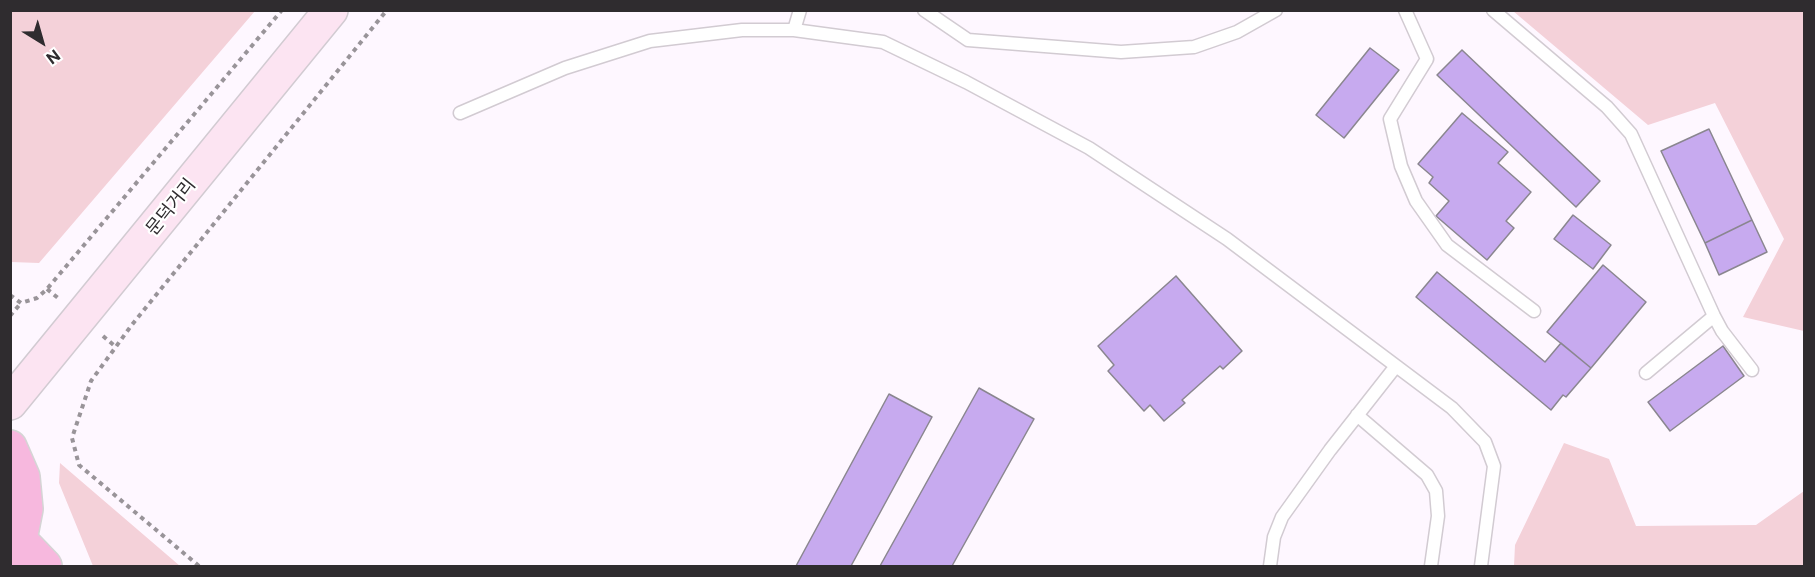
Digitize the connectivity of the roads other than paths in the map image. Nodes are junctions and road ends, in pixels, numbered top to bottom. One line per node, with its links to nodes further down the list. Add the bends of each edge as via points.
1 (331, 10): 14 (main road, 문덕거리)
2 (800, 10): 7 (lane)
3 (924, 10): 4 (lane, via 968,40 1121,52 1194,47 1237,32)
4 (1276, 10)
5 (1405, 10): 9 (lane, via 1427,59 1390,119 1401,166 1416,201 1447,245)
6 (1493, 10): 10 (lane, via 1607,107 1631,134)
7 (794, 30): 8 (lane, via 742,30 650,41 565,68); 11 (lane, via 883,42 1089,148 1227,239)
8 (460, 113)
9 (1534, 311)
10 (1714, 316): 12 (lane); 13 (lane)
11 (1396, 366): 15 (lane); 21 (lane, via 1452,408 1485,442 1494,466)
12 (1752, 370)
13 (1646, 373)
14 (10, 403)
15 (1357, 415): 19 (lane, via 1282,518 1274,537); 20 (lane, via 1427,475 1436,491 1438,516)
16 (10, 447): 17 (highway, via 23,477 26,509)
17 (15, 549): 18 (highway)
18 (45, 567)
19 (1270, 567)
20 (1431, 567)
21 (1481, 567)

